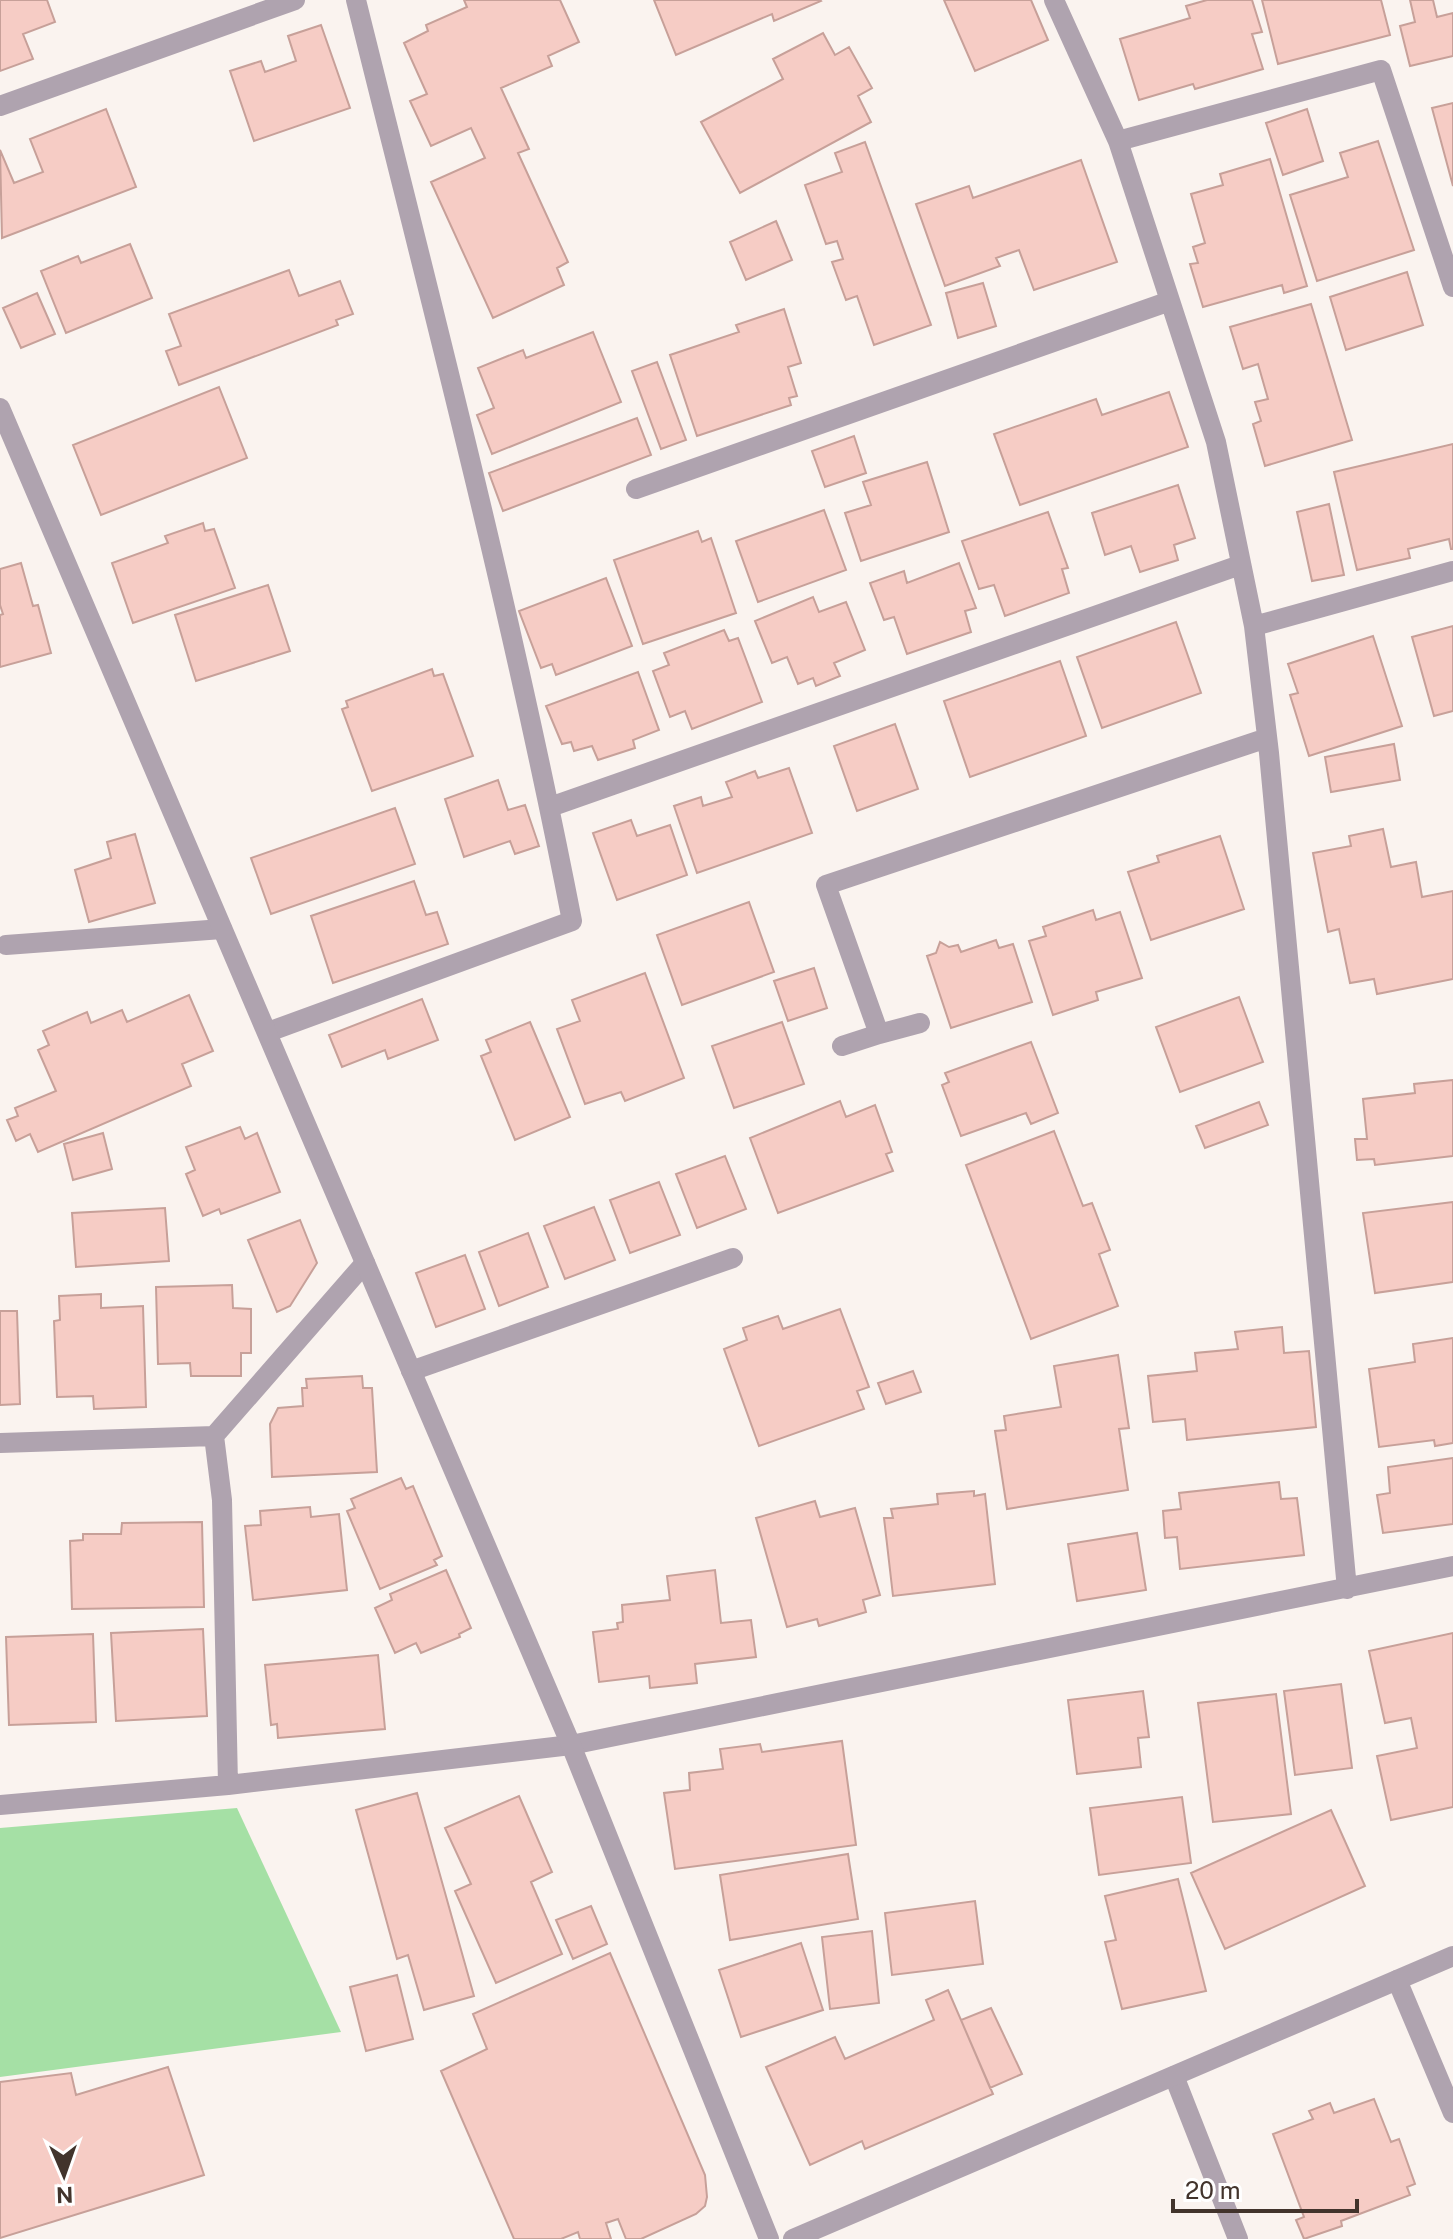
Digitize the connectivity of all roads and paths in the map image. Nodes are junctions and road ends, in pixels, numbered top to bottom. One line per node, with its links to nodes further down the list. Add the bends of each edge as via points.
1 (295, 0): 4 (street)
2 (356, 0): 15 (street)
3 (1054, 0): 5 (street)
4 (0, 106)
5 (1118, 141): 6 (street, via 1381,70); 7 (street)
6 (1453, 287)
7 (1170, 301): 10 (street); 11 (street, via 1216,442)
8 (0, 408): 9 (street)
9 (8, 448): 16 (street)
10 (636, 489)
11 (1240, 565): 13 (street); 15 (street)
12 (1453, 571): 13 (street)
13 (1254, 626): 14 (street)
14 (1267, 738): 20 (street, via 826,885); 28 (street)
15 (550, 807): 19 (street, via 572,921)
16 (222, 929): 17 (street); 19 (street)
17 (6, 945)
18 (920, 1023): 20 (street)
19 (268, 1032): 23 (street)
20 (879, 1034): 21 (street)
21 (842, 1046)
22 (733, 1258): 24 (street)
23 (365, 1263): 24 (street); 25 (street)
24 (411, 1371): 29 (street)
25 (214, 1436): 26 (street); 30 (street, via 222,1500)
26 (0, 1443)
27 (1453, 1566): 28 (street)
28 (1347, 1589): 29 (street)
29 (571, 1745): 30 (street); 36 (street)
30 (228, 1785): 31 (street)
31 (0, 1805)
32 (1453, 1956): 33 (street)
33 (1397, 1980): 34 (street); 35 (street)
34 (1174, 2076): 37 (street); 38 (street)
35 (1453, 2113)
36 (769, 2239)
37 (793, 2239)
38 (1238, 2239)

